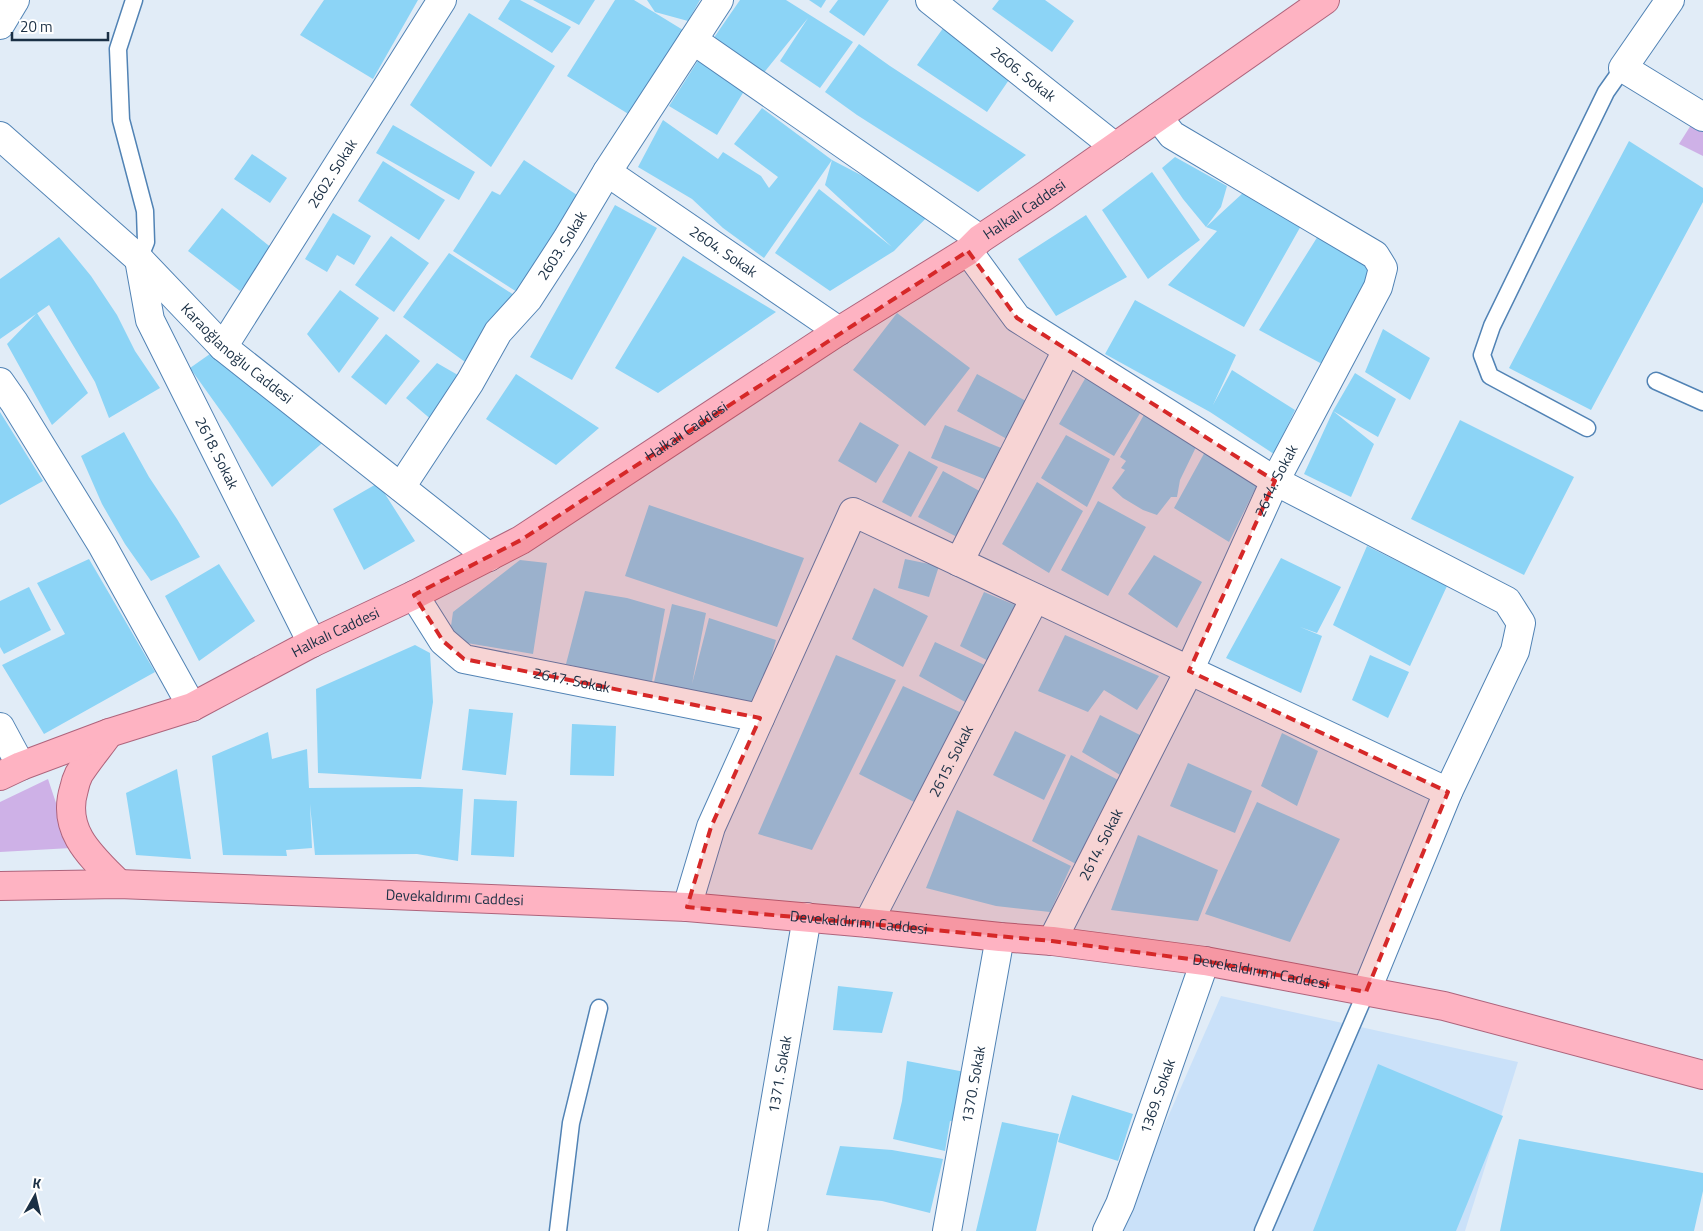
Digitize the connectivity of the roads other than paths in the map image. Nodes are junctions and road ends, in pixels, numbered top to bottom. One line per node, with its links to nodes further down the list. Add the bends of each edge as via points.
1 (15, 0): 8 (street)
2 (134, 0): 17 (lane, via 118,49 121,120 145,211 146,242)
3 (442, 0): 19 (street, 2602. Sokak)
4 (719, 0): 9 (street, 2603. Sokak)
5 (930, 0): 14 (street, 2606. Sokak)
6 (1325, 0): 12 (main road, Halkalı Caddesi)
7 (1670, 0): 10 (street)
8 (0, 25)
9 (693, 40): 15 (street, 2603. Sokak); 16 (street)
10 (1623, 68): 11 (street); 24 (lane, via 1606,92 1492,326 1482,356 1490,376)
11 (1703, 116)
12 (1158, 117): 14 (main road, Halkalı Caddesi); 25 (street, 2614. Sokak, via 1172,135 1375,255 1383,268 1378,287)
13 (0, 136): 17 (street, Karaoğlanoğlu Caddesi)
14 (1115, 148): 16 (main road, Halkalı Caddesi)
15 (607, 172): 18 (street, 2604. Sokak); 26 (street, 2603. Sokak, via 528,299 498,332 470,382)
16 (974, 245): 18 (main road, Halkalı Caddesi); 20 (street, via 1016,318)
17 (139, 259): 19 (street, Karaoğlanoğlu Caddesi); 31 (street, 2618. Sokak, via 150,320)
18 (839, 331): 27 (main road, Halkalı Caddesi, via 521,540)
19 (223, 347): 26 (street, Karaoğlanoğlu Caddesi)
20 (1067, 350): 25 (street); 28 (street)
21 (1656, 381): 23 (lane)
22 (0, 382): 33 (street, via 102,545)
23 (1703, 402)
24 (1587, 428)
25 (1275, 481): 32 (street, 2614. Sokak); 38 (street, via 1507,601 1521,623 1516,651)
26 (401, 487): 27 (street, Karaoğlanoğlu Caddesi)
27 (489, 557): 29 (main road, Halkalı Caddesi)
28 (960, 562): 30 (street); 34 (street, via 853,512)
29 (414, 595): 31 (main road, Halkalı Caddesi); 34 (street, 2617. Sokak, via 443,641 464,659)
30 (1035, 598): 32 (street); 43 (street, 2615. Sokak)
31 (312, 643): 33 (main road, Halkalı Caddesi)
32 (1189, 671): 38 (street); 45 (street, 2614. Sokak)
33 (192, 707): 36 (main road, Halkalı Caddesi)
34 (760, 718): 41 (street, via 712,827)
35 (0, 727): 37 (street)
36 (109, 734): 37 (main road, Halkalı Caddesi); 39 (main road, via 78,775 70,800 71,820 91,856)
37 (10, 771)
38 (1448, 792): 47 (street)
39 (119, 884): 40 (main road, Devekaldırımı Caddesi); 41 (main road, Devekaldırımı Caddesi)
40 (0, 886)
41 (687, 907): 42 (main road, Devekaldırımı Caddesi)
42 (807, 917): 43 (main road, Devekaldırımı Caddesi); 51 (street, 1371. Sokak)
43 (868, 923): 44 (main road, Devekaldırımı Caddesi)
44 (1000, 937): 45 (main road, Devekaldırımı Caddesi); 52 (street, 1370. Sokak)
45 (1052, 941): 46 (main road, Devekaldırımı Caddesi)
46 (1205, 961): 47 (main road, Devekaldırımı Caddesi); 53 (street, 1369. Sokak, via 1120,1204)
47 (1366, 992): 49 (main road, Devekaldırımı Caddesi, via 1444,1006); 54 (lane)
48 (599, 1008): 50 (lane, via 571,1122)
49 (1703, 1075)
50 (558, 1231)
51 (753, 1231)
52 (947, 1231)
53 (1107, 1231)
54 (1263, 1231)

